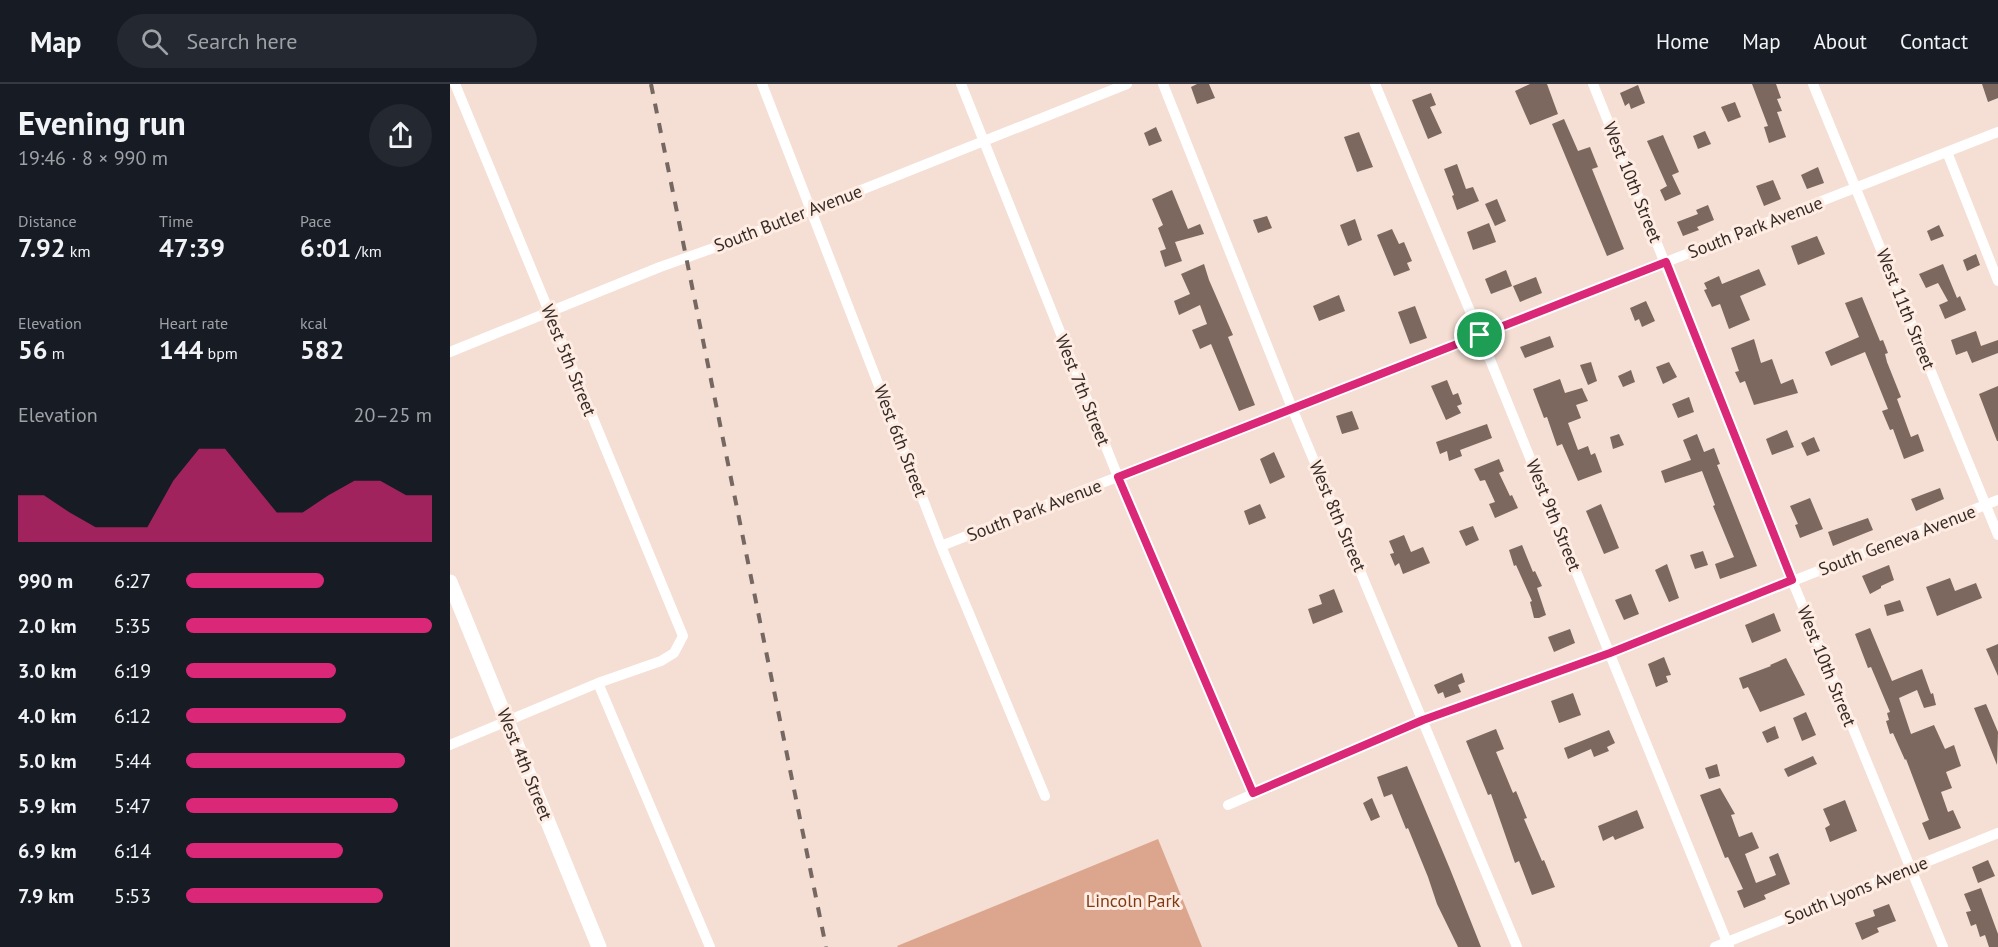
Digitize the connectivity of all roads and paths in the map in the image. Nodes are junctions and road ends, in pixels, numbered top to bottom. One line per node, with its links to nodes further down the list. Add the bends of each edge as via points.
1 (455, 84): 16 (street, West 5th Street)
2 (762, 84): 13 (street, West 6th Street)
3 (961, 84): 10 (street, West 7th Street)
4 (1127, 84): 10 (street, South Butler Avenue)
5 (1163, 84): 19 (street, West 8th Street)
6 (1375, 84): 17 (street, West 9th Street)
7 (1593, 84): 14 (street, West 10th Street)
8 (1813, 84): 12 (street, West 11th Street)
9 (1998, 132): 11 (street, South Park Avenue)
10 (983, 141): 13 (street, South Butler Avenue); 20 (street, West 7th Street)
11 (1947, 152): 12 (street, South Park Avenue); 15 (street)
12 (1856, 187): 14 (street, South Park Avenue); 22 (street, West 11th Street)
13 (812, 210): 16 (street, South Butler Avenue); 24 (street, West 6th Street)
14 (1666, 262): 17 (street, South Park Avenue); 25 (street, West 10th Street)
15 (1998, 281)
16 (550, 313): 18 (street, South Butler Avenue); 28 (street, West 5th Street, via 683,636 674,653 662,661)
17 (1480, 335): 19 (street, South Park Avenue); 27 (street, West 9th Street)
18 (450, 352)
19 (1292, 408): 20 (street, South Park Avenue); 29 (street, West 8th Street)
20 (1118, 477): 24 (street, South Park Avenue); 32 (street, West 7th Street)
21 (1998, 500): 22 (street, South Geneva Avenue)
22 (1986, 505): 23 (street, West 11th Street); 25 (street, South Geneva Avenue)
23 (1998, 535)
24 (941, 546): 33 (street, West 6th Street)
25 (1792, 580): 27 (street, South Geneva Avenue); 36 (street, West 10th Street)
26 (450, 582): 30 (main road, West 4th Street)
27 (1610, 653): 29 (street, South Geneva Avenue); 37 (street, West 9th Street)
28 (598, 683): 30 (street); 39 (street)
29 (1423, 720): 32 (street, South Geneva Avenue); 40 (street, West 8th Street)
30 (508, 722): 31 (street); 38 (main road, West 4th Street)
31 (450, 745)
32 (1253, 793): 34 (street, South Geneva Avenue)
33 (1045, 796)
34 (1228, 805)
35 (1998, 833): 36 (street, South Lyons Avenue)
36 (1910, 868): 37 (street, South Lyons Avenue); 42 (street, West 10th Street)
37 (1728, 945): 41 (street, South Lyons Avenue)
38 (599, 947)
39 (710, 947)
40 (1517, 947)
41 (1715, 947)
42 (1943, 947)

